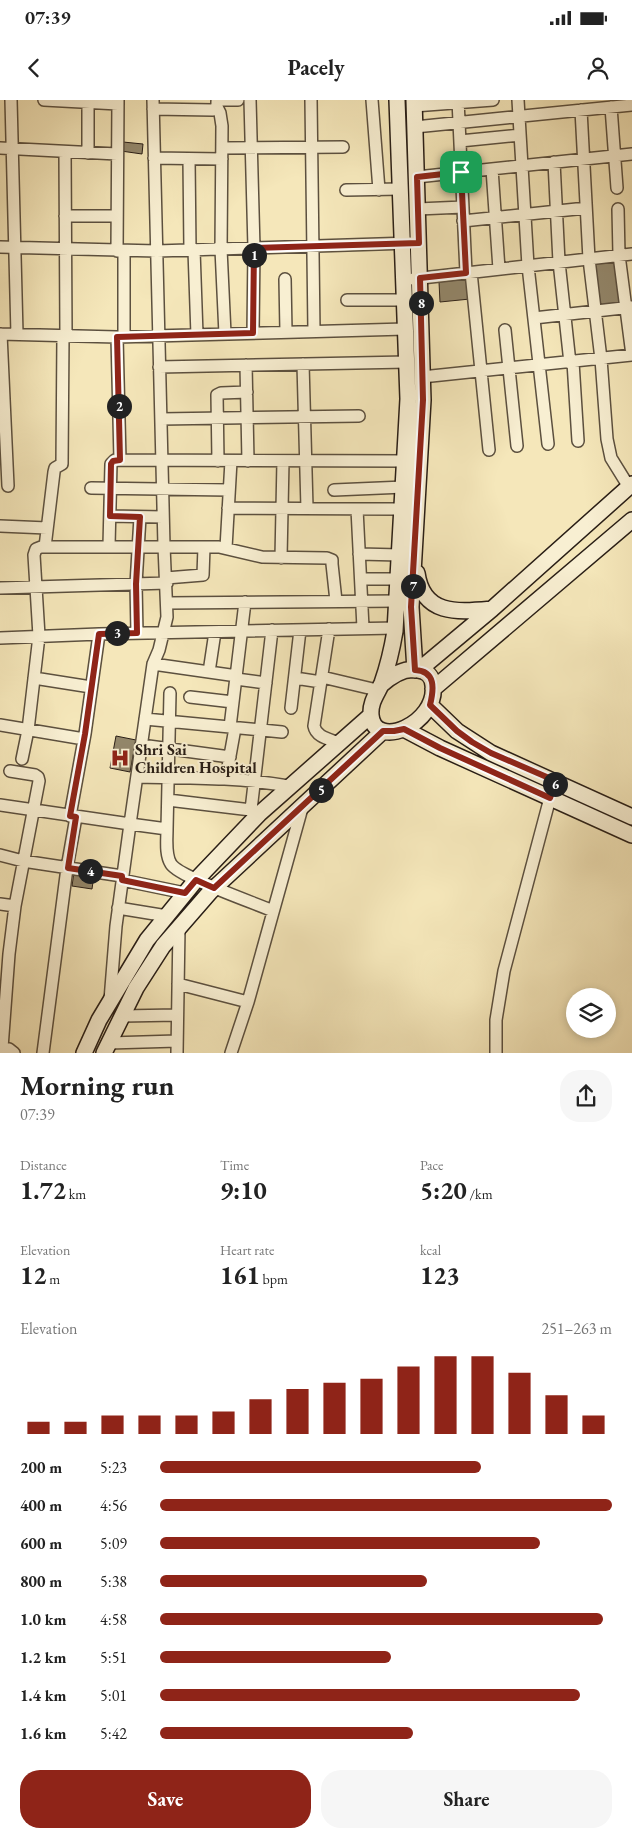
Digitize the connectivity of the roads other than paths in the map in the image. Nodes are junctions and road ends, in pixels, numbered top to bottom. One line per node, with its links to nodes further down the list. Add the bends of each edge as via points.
1 (11, 100): 29 (street)
2 (44, 100): 10 (street)
3 (238, 100): 14 (street)
4 (250, 100): 27 (street)
5 (311, 100): 28 (street)
6 (372, 100): 47 (street)
7 (398, 100): 45 (main road)
8 (493, 100): 12 (street)
9 (518, 100): 20 (street)
10 (60, 101): 11 (street)
11 (88, 101): 13 (street); 31 (street)
12 (458, 101): 15 (street); 21 (street)
13 (118, 102): 32 (street)
14 (217, 102): 16 (street, via 213,110); 33 (street, via 222,120)
15 (414, 103): 22 (main road)
16 (153, 104): 36 (street)
17 (632, 105): 18 (street)
18 (611, 107): 19 (street); 35 (street)
19 (581, 110): 20 (street); 38 (street)
20 (519, 116): 21 (street); 23 (street)
21 (459, 122): 22 (street); 24 (street)
22 (415, 127): 43 (main road)
23 (520, 135): 24 (street); 40 (street)
24 (460, 141): 42 (street)
25 (342, 147): 28 (street)
26 (0, 148): 29 (street)
27 (251, 148): 28 (street); 33 (street); 63 (street)
28 (312, 148): 60 (street)
29 (12, 149): 30 (street); 62 (street)
30 (65, 152): 31 (street); 54 (street)
31 (88, 153): 32 (street)
32 (117, 154): 55 (street)
33 (222, 154): 37 (street); 64 (street)
34 (632, 154): 35 (street)
35 (614, 156): 38 (street); 44 (street)
36 (154, 158): 37 (street); 68 (street)
37 (189, 159): 66 (street)
38 (584, 159): 39 (street); 49 (street)
39 (554, 162): 40 (street); 52 (street)
40 (522, 166): 41 (street); 53 (street)
41 (492, 169): 42 (street); 56 (street)
42 (461, 172): 43 (street); 48 (street)
43 (417, 177): 50 (main road)
44 (617, 188)
45 (400, 189): 47 (street); 58 (main road)
46 (346, 190): 47 (street)
47 (379, 190)
48 (463, 207): 50 (street); 57 (street)
49 (586, 208): 52 (street); 71 (street)
50 (418, 209): 59 (main road)
51 (618, 209): 70 (street)
52 (556, 211): 53 (street); 72 (street)
53 (525, 215): 56 (street); 73 (street)
54 (65, 216): 55 (street); 65 (street)
55 (117, 216): 67 (street)
56 (496, 218): 57 (street); 74 (street)
57 (463, 221): 75 (street)
58 (402, 242): 59 (street); 60 (street); 78 (main road)
59 (419, 243): 76 (main road)
60 (314, 246): 63 (street); 87 (street)
61 (0, 247): 62 (street)
62 (15, 248): 65 (street); 91 (street)
63 (254, 248): 64 (street); 89 (street)
64 (221, 249): 66 (street); 92 (street)
65 (65, 250): 67 (street); 93 (street)
66 (192, 250): 68 (street); 94 (street)
67 (120, 251): 68 (street); 96 (street)
68 (157, 251): 95 (street)
69 (632, 254): 70 (street)
70 (619, 255): 71 (street); 81 (street)
71 (589, 259): 72 (street); 82 (street)
72 (559, 262): 73 (street); 83 (street)
73 (528, 266): 74 (street); 84 (street)
74 (499, 269): 75 (street)
75 (468, 273): 76 (street); 106 (street)
76 (420, 278): 78 (street); 107 (main road)
77 (285, 279): 88 (street)
78 (403, 280): 80 (main road)
79 (347, 300): 80 (street)
80 (404, 300): 85 (main road)
81 (629, 307): 82 (street); 97 (street)
82 (595, 311): 83 (street); 98 (street)
83 (565, 314): 84 (street); 100 (street)
84 (534, 318): 103 (street)
85 (405, 329): 87 (street); 99 (main road)
86 (505, 330): 105 (street)
87 (314, 331): 88 (street)
88 (286, 332): 89 (street)
89 (253, 333): 92 (street)
90 (0, 334): 91 (street); 114 (street)
91 (17, 334): 93 (street)
92 (225, 334): 94 (street)
93 (64, 335): 96 (street); 145 (street, via 62,464 54,472)
94 (197, 335): 95 (street)
95 (159, 336): 96 (street); 104 (street)
96 (120, 337): 119 (street)
97 (632, 355): 98 (street)
98 (601, 359): 100 (street); 127 (street, via 608,447 616,468)
99 (407, 362): 101 (street); 126 (main road)
100 (571, 362): 103 (street); 115 (street)
101 (303, 364): 102 (street); 109 (street)
102 (246, 365): 104 (street); 108 (street)
103 (539, 366): 105 (street); 116 (street)
104 (159, 367): 113 (street)
105 (510, 368): 106 (street); 117 (street)
106 (481, 371): 107 (street); 118 (street)
107 (422, 377): 152 (main road, via 423,400)
108 (247, 392): 111 (street, via 217,395); 112 (street)
109 (305, 416): 110 (street); 112 (street); 125 (street)
110 (359, 416)
111 (217, 418): 112 (street); 113 (street); 121 (street)
112 (247, 418): 123 (street)
113 (161, 419): 120 (street)
114 (2, 426): 128 (street)
115 (578, 441)
116 (548, 444)
117 (517, 446)
118 (489, 450)
119 (120, 460): 120 (street); 131 (street, via 111,464)
120 (162, 461): 121 (street); 132 (street)
121 (218, 461): 122 (street)
122 (231, 461): 123 (street); 133 (street)
123 (248, 461): 124 (street)
124 (283, 461): 125 (street); 136 (street)
125 (307, 461): 126 (street); 137 (street)
126 (405, 461): 130 (main road)
127 (630, 485): 166 (main road)
128 (8, 486)
129 (91, 488): 131 (street)
130 (404, 488): 134 (street); 139 (main road)
131 (111, 489): 132 (street); 140 (street)
132 (163, 490): 133 (street); 142 (street)
133 (229, 490): 135 (street)
134 (334, 490)
135 (228, 508): 136 (street); 151 (street)
136 (282, 508): 137 (street); 154 (street)
137 (307, 508): 138 (street)
138 (357, 509): 139 (street); 153 (street)
139 (402, 509): 152 (main road)
140 (110, 516): 141 (street); 146 (street)
141 (140, 517): 142 (street); 147 (street)
142 (163, 517): 148 (street)
143 (632, 520): 189 (main road)
144 (0, 526): 145 (street)
145 (47, 528): 149 (street)
146 (109, 546): 147 (street); 149 (street)
147 (139, 546): 148 (street); 158 (street)
148 (164, 546): 150 (street); 157 (street)
149 (45, 547): 159 (street, via 36,549 34,554)
150 (204, 547): 151 (street); 157 (street, via 203,576)
151 (226, 548): 154 (street, via 250,555)
152 (407, 553): 153 (street); 156 (main road); 166 (main road, via 419,586 428,599 455,611); 180 (main road)
153 (359, 554): 155 (street)
154 (281, 558): 161 (street, via 330,558)
155 (360, 579): 156 (street); 162 (street)
156 (399, 579): 163 (main road)
157 (166, 581): 158 (street); 165 (street)
158 (136, 584): 159 (street); 174 (street)
159 (37, 587): 160 (street); 177 (street)
160 (0, 588)
161 (336, 601): 162 (street); 164 (street)
162 (362, 601): 163 (street); 167 (street)
163 (398, 601): 168 (main road)
164 (246, 602): 165 (street); 172 (street)
165 (168, 603): 175 (street)
166 (492, 608): 180 (main road)
167 (363, 628): 168 (street); 169 (street)
168 (396, 628): 188 (main road)
169 (330, 629): 171 (street); 185 (street)
170 (272, 630): 171 (street); 172 (street); 186 (street)
171 (300, 630): 184 (street)
172 (242, 631): 173 (street); 183 (street)
173 (215, 632): 175 (street); 181 (street)
174 (137, 633): 175 (street); 176 (street)
175 (163, 633): 179 (street)
176 (99, 634): 177 (street); 187 (street)
177 (39, 636): 178 (street); 182 (street)
178 (0, 638)
179 (153, 664): 181 (street); 196 (street)
180 (417, 670): 188 (main road, via 392,676); 189 (main road, via 428,673)
181 (209, 672): 183 (street)
182 (34, 678): 187 (street); 201 (street)
183 (236, 678): 186 (street); 192 (street)
184 (295, 678): 185 (street); 194 (street)
185 (322, 680): 188 (street); 206 (street, via 315,731)
186 (266, 683): 202 (street)
187 (91, 687): 205 (street)
188 (379, 688): 195 (main road)
189 (433, 689): 193 (main road)
190 (170, 692): 197 (street)
191 (190, 697): 192 (street)
192 (233, 702): 199 (street)
193 (430, 705): 200 (main road, via 420,719); 216 (main road, via 472,742)
194 (291, 708)
195 (371, 715): 203 (main road, via 373,723); 206 (main road)
196 (145, 719): 197 (street); 207 (street)
197 (170, 721): 199 (street); 208 (street)
198 (0, 725): 201 (street)
199 (233, 727): 202 (street); 209 (street)
200 (404, 729): 203 (main road); 218 (main road)
201 (28, 730): 205 (street); 210 (street)
202 (261, 730): 204 (street); 215 (street)
203 (383, 731): 221 (main road)
204 (282, 732)
205 (84, 739): 224 (street)
206 (339, 743): 217 (main road)
207 (141, 745): 208 (street); 212 (street)
208 (169, 749): 209 (street); 213 (street)
209 (230, 757): 214 (street)
210 (22, 759)
211 (10, 771): 222 (street, via 38,777)
212 (137, 776): 213 (street); 226 (street)
213 (169, 777): 214 (street); 219 (street)
214 (226, 778): 215 (street)
215 (255, 780): 217 (street); 223 (street)
216 (556, 781): 218 (street); 225 (main road)
217 (288, 786): 223 (main road)
218 (550, 798): 228 (main road); 259 (street, via 504,971 496,1020)
219 (168, 800): 223 (street); 227 (street)
220 (0, 804): 222 (street)
221 (302, 808): 234 (main road); 239 (street)
222 (33, 810): 224 (street); 230 (street)
223 (255, 812): 233 (main road)
224 (73, 816): 226 (street); 231 (street)
225 (632, 816)
226 (130, 824): 227 (street); 232 (street)
227 (167, 830): 233 (street, via 167,855 171,865)
228 (632, 835)
229 (0, 856): 230 (street)
230 (24, 861): 231 (street); 237 (street)
231 (68, 868): 232 (street); 255 (street)
232 (122, 878): 235 (street); 238 (street)
233 (196, 880): 234 (street); 235 (main road)
234 (214, 888): 239 (street); 241 (main road)
235 (185, 893): 240 (main road)
236 (0, 904): 237 (street)
237 (15, 906): 244 (street)
238 (118, 908): 240 (street); 247 (street)
239 (273, 911): 248 (street)
240 (167, 916): 242 (main road)
241 (179, 928): 243 (main road); 245 (street)
242 (150, 937): 243 (main road); 247 (main road)
243 (163, 946): 250 (main road)
244 (4, 954): 246 (street)
245 (178, 984): 248 (street); 249 (street)
246 (3, 1001): 252 (street)
247 (110, 1001): 256 (main road)
248 (248, 1002): 258 (street)
249 (177, 1015): 250 (street); 251 (street)
250 (122, 1016): 253 (main road)
251 (177, 1041): 253 (street); 257 (street)
252 (1, 1048): 254 (street)
253 (106, 1048)
254 (14, 1053)
255 (43, 1053)
256 (84, 1053)
257 (177, 1053)
258 (231, 1053)
259 (496, 1053)

